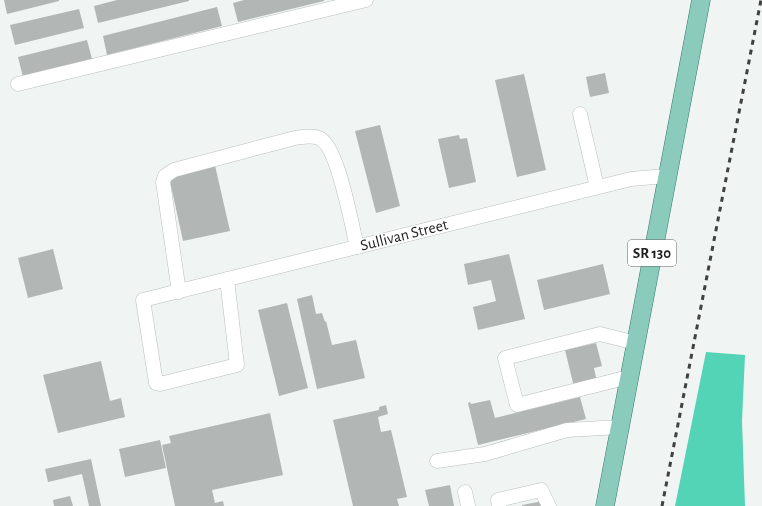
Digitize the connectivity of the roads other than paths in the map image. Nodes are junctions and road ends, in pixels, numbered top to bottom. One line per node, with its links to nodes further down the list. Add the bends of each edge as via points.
1 (366, 0): 3 (street)
2 (701, 0): 5 (main road, SR 130)
3 (18, 84)
4 (580, 114): 6 (street)
5 (666, 176): 6 (street, Sullivan Street, via 631,179); 10 (main road, SR 130)
6 (597, 187): 7 (street, Sullivan Street)
7 (357, 247): 8 (street, Sullivan Street); 9 (street, via 337,164 327,144 320,138 295,138 174,170 165,176 163,182)
8 (227, 279): 9 (street, Sullivan Street); 9 (street, Sullivan Street, via 237,365 160,384 156,383 143,300)
9 (179, 292)
10 (636, 343): 11 (main road, SR 130); 11 (street, via 600,334 505,358 517,405)
11 (629, 377): 12 (main road, SR 130)
12 (620, 427): 13 (street, via 567,430 484,454); 18 (main road, SR 130)
13 (437, 461)
14 (465, 492): 15 (street)
15 (468, 506)
16 (499, 506): 17 (street, via 498,500 541,490)
17 (549, 506)
18 (605, 506)

